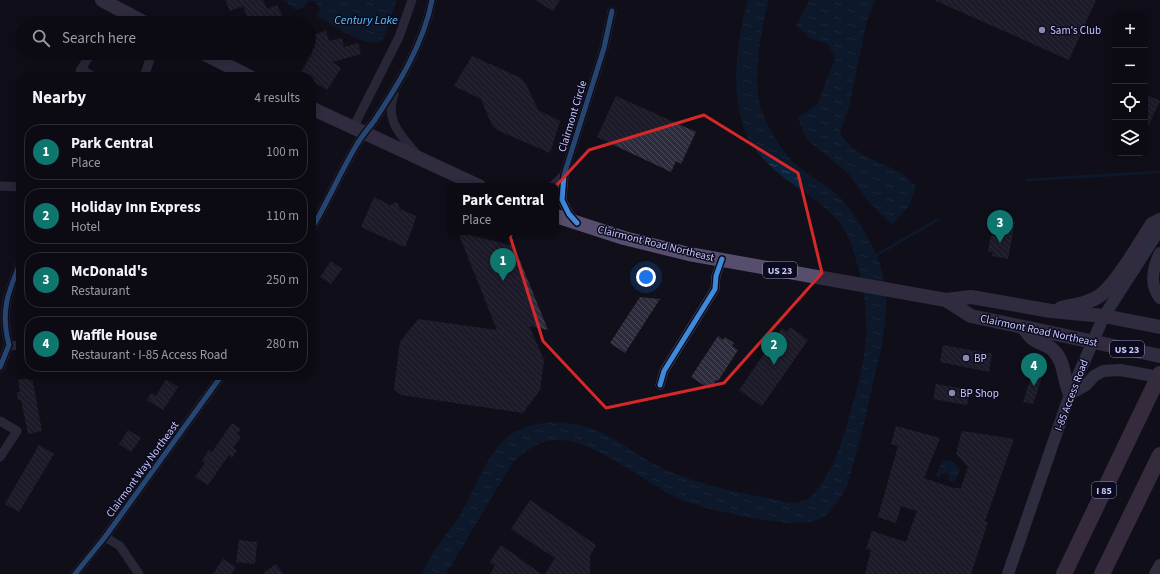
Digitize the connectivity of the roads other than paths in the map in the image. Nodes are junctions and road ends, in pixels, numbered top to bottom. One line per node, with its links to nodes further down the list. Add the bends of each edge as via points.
1 (102, 0): 5 (main road)
2 (412, 0): 14 (street)
3 (432, 0): 12 (street, via 422,32)
4 (612, 11): 16 (street, Clairmont Circle, via 604,48)
5 (133, 16)
6 (88, 60): 9 (street)
7 (150, 60): 10 (street)
8 (217, 60): 11 (main road)
9 (82, 72)
10 (146, 72)
11 (240, 72)
12 (402, 76): 14 (street); 15 (street, via 391,101 391,116 396,129)
13 (316, 110): 14 (main road)
14 (359, 131): 15 (main road); 22 (street)
15 (422, 160): 17 (main road)
16 (564, 175): 18 (street, Clairmont Circle); 24 (street, Clairmont Circle, via 562,200)
17 (473, 183)
18 (557, 183)
19 (0, 186): 20 (street)
20 (16, 187)
21 (559, 217): 24 (main road, Clairmont Road Northeast / US 23)
22 (316, 220)
23 (1160, 220): 32 (main road, via 1152,224 1102,294 1082,304)
24 (577, 223): 27 (main road, Clairmont Road Northeast / US 23, via 624,238 689,254)
25 (1160, 228): 33 (main road, I-85 Access Road)
26 (1160, 253): 30 (main road, via 1154,268 1153,281)
27 (722, 259): 31 (main road, Clairmont Road Northeast / US 23); 44 (street, via 715,289 664,371)
28 (16, 269): 29 (street)
29 (4, 292): 37 (street, via 3,329)
30 (1160, 298)
31 (946, 300): 32 (main road, Clairmont Road Northeast / US 23, via 971,297); 34 (main road, Clairmont Road Northeast / US 23, via 971,316)
32 (1051, 311): 33 (main road, Clairmont Road Northeast / US 23)
33 (1104, 316): 35 (main road, Clairmont Road Northeast / US 23); 36 (main road, I-85 Access Road)
34 (1023, 327): 36 (main road, Clairmont Road Northeast / US 23); 45 (main road, via 1031,338 1054,350 1061,361)
35 (1160, 327)
36 (1093, 341): 39 (main road, Clairmont Road Northeast / US 23); 45 (main road, I-85 Access Road)
37 (9, 345): 38 (street); 40 (street)
38 (16, 346)
39 (1160, 356)
40 (0, 367)
41 (1160, 374): 54 (highway, I 85, bridge)
42 (1160, 377): 45 (main road, via 1120,370 1103,371)
43 (218, 380): 49 (street, Clairmont Way Northeast)
44 (660, 385)
45 (1070, 394): 53 (main road, I-85 Access Road)
46 (0, 421): 48 (street, via 17,432)
47 (1160, 455): 55 (highway)
48 (0, 457)
49 (105, 537): 51 (street, Clairmont Way Northeast); 52 (street, via 120,546)
50 (1160, 565): 56 (main road)
51 (75, 574)
52 (139, 574)
53 (1008, 574)
54 (1064, 574)
55 (1102, 574)
56 (1155, 574)

